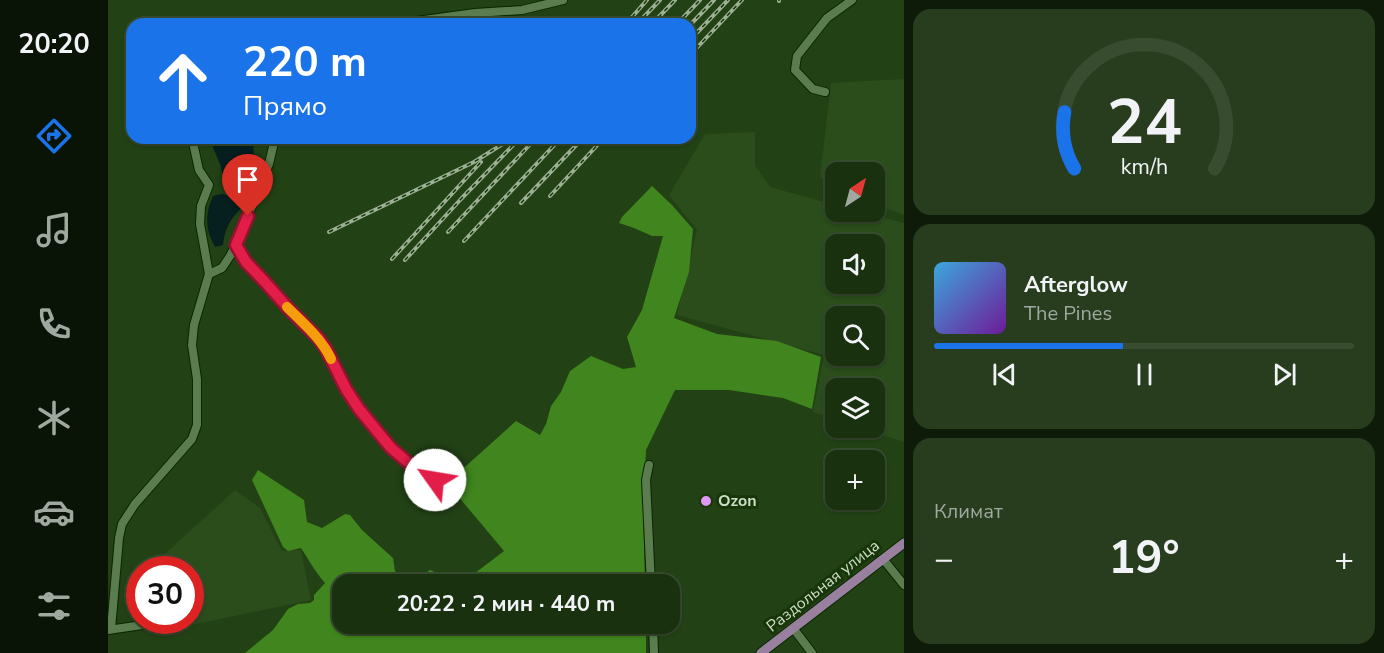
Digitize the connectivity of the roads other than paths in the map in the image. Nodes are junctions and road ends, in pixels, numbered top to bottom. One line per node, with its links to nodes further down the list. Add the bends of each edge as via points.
1 (563, 0): 3 (street, via 522,10)
2 (852, 0): 4 (street, via 827,18 797,56 795,69 813,88)
3 (438, 18)
4 (825, 92)
5 (194, 144): 8 (street, via 200,170 209,185 200,224)
6 (274, 144): 7 (street)
7 (236, 245): 8 (street, via 222,268); 10 (street, via 246,262 326,349 346,389 373,427 391,448)
8 (209, 274): 17 (street, via 192,345 197,424 192,439 122,524)
9 (649, 465): 13 (street, via 646,480)
10 (435, 480)
11 (904, 543): 12 (main road, Раздольная улица)
12 (883, 559): 14 (street); 16 (main road, Раздольная улица)
13 (650, 574)
14 (904, 585)
15 (126, 627): 17 (street)
16 (793, 628): 20 (main road, Раздольная улица); 21 (street)
17 (110, 629)
18 (653, 634): 19 (street)
19 (654, 653)
20 (761, 653)
21 (812, 653)

